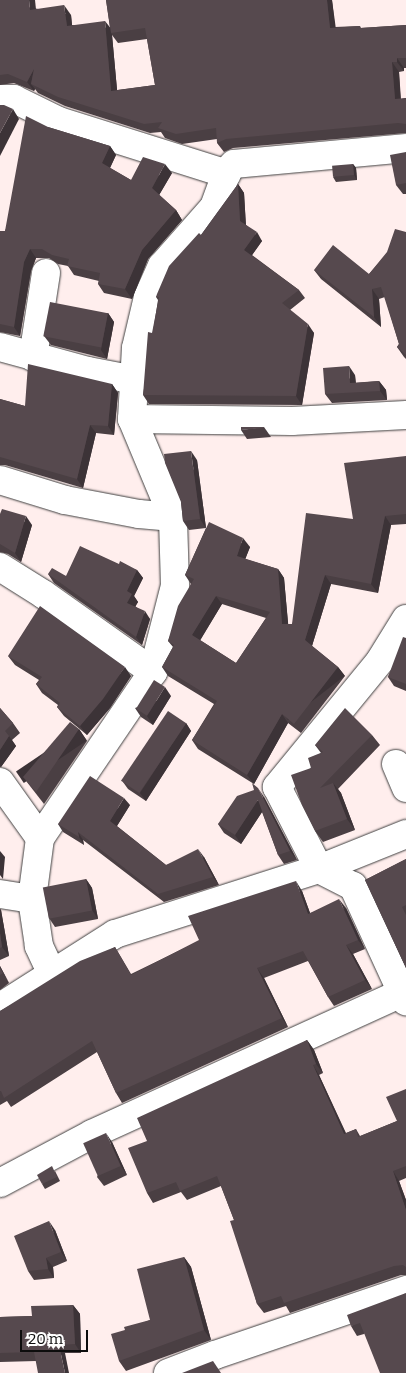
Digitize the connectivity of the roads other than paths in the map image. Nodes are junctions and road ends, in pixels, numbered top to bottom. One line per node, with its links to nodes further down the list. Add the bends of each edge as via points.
1 (0, 99): 3 (street, via 14,99 59,121)
2 (406, 148): 3 (street, via 234,164)
3 (227, 174): 7 (street, via 214,207 162,266 148,297 136,348)
4 (46, 273): 6 (street)
5 (0, 347): 6 (street)
6 (33, 357): 7 (street)
7 (135, 380): 9 (street)
8 (406, 415): 9 (street, via 292,421)
9 (132, 419): 11 (street)
10 (0, 480): 11 (street, via 65,500)
11 (173, 517): 14 (street, via 175,586)
12 (0, 567): 14 (street)
13 (406, 619): 18 (street, via 380,661 277,787)
14 (153, 672): 17 (street)
15 (0, 782): 17 (street)
16 (406, 834): 18 (street)
17 (40, 838): 20 (street)
18 (319, 869): 21 (street, via 116,934); 22 (street, via 353,886)
19 (0, 894): 20 (street)
20 (32, 899): 21 (street, via 39,946)
21 (51, 972): 23 (street)
22 (404, 997): 24 (street, via 92,1134)
23 (0, 1007)
24 (0, 1184)
25 (406, 1290): 26 (street)
26 (168, 1373)

